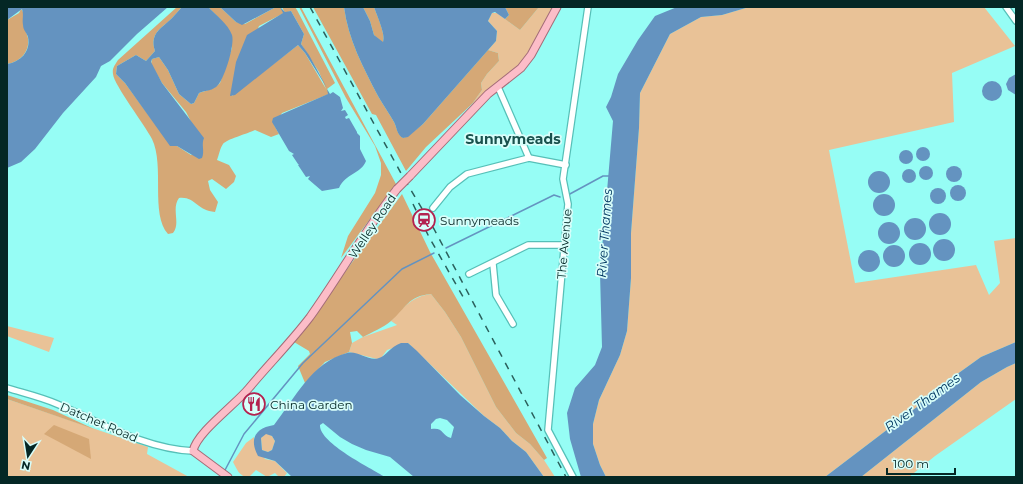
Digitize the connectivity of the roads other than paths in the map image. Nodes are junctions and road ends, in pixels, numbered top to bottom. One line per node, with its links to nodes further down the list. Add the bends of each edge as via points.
1 (557, 7): 5 (main road, Welley Road, via 532,55)
2 (588, 7): 7 (street, The Avenue)
3 (1006, 7): 4 (street)
4 (1016, 21)
5 (498, 87): 6 (street); 14 (main road, Welley Road, bridge, via 461,120 397,189 304,323 245,393 201,437)
6 (529, 158): 7 (street); 8 (street, via 467,174 450,187)
7 (566, 165): 9 (street, The Avenue, via 563,179 568,204)
8 (433, 208)
9 (564, 245): 10 (street, via 528,245); 16 (street, The Avenue, via 548,430)
10 (493, 264): 11 (street); 12 (street, via 496,295)
11 (469, 274)
12 (513, 324)
13 (7, 388): 14 (street, Datchet Road, via 56,404 151,443 177,450)
14 (193, 451): 15 (main road)
15 (225, 475)
16 (573, 477)

